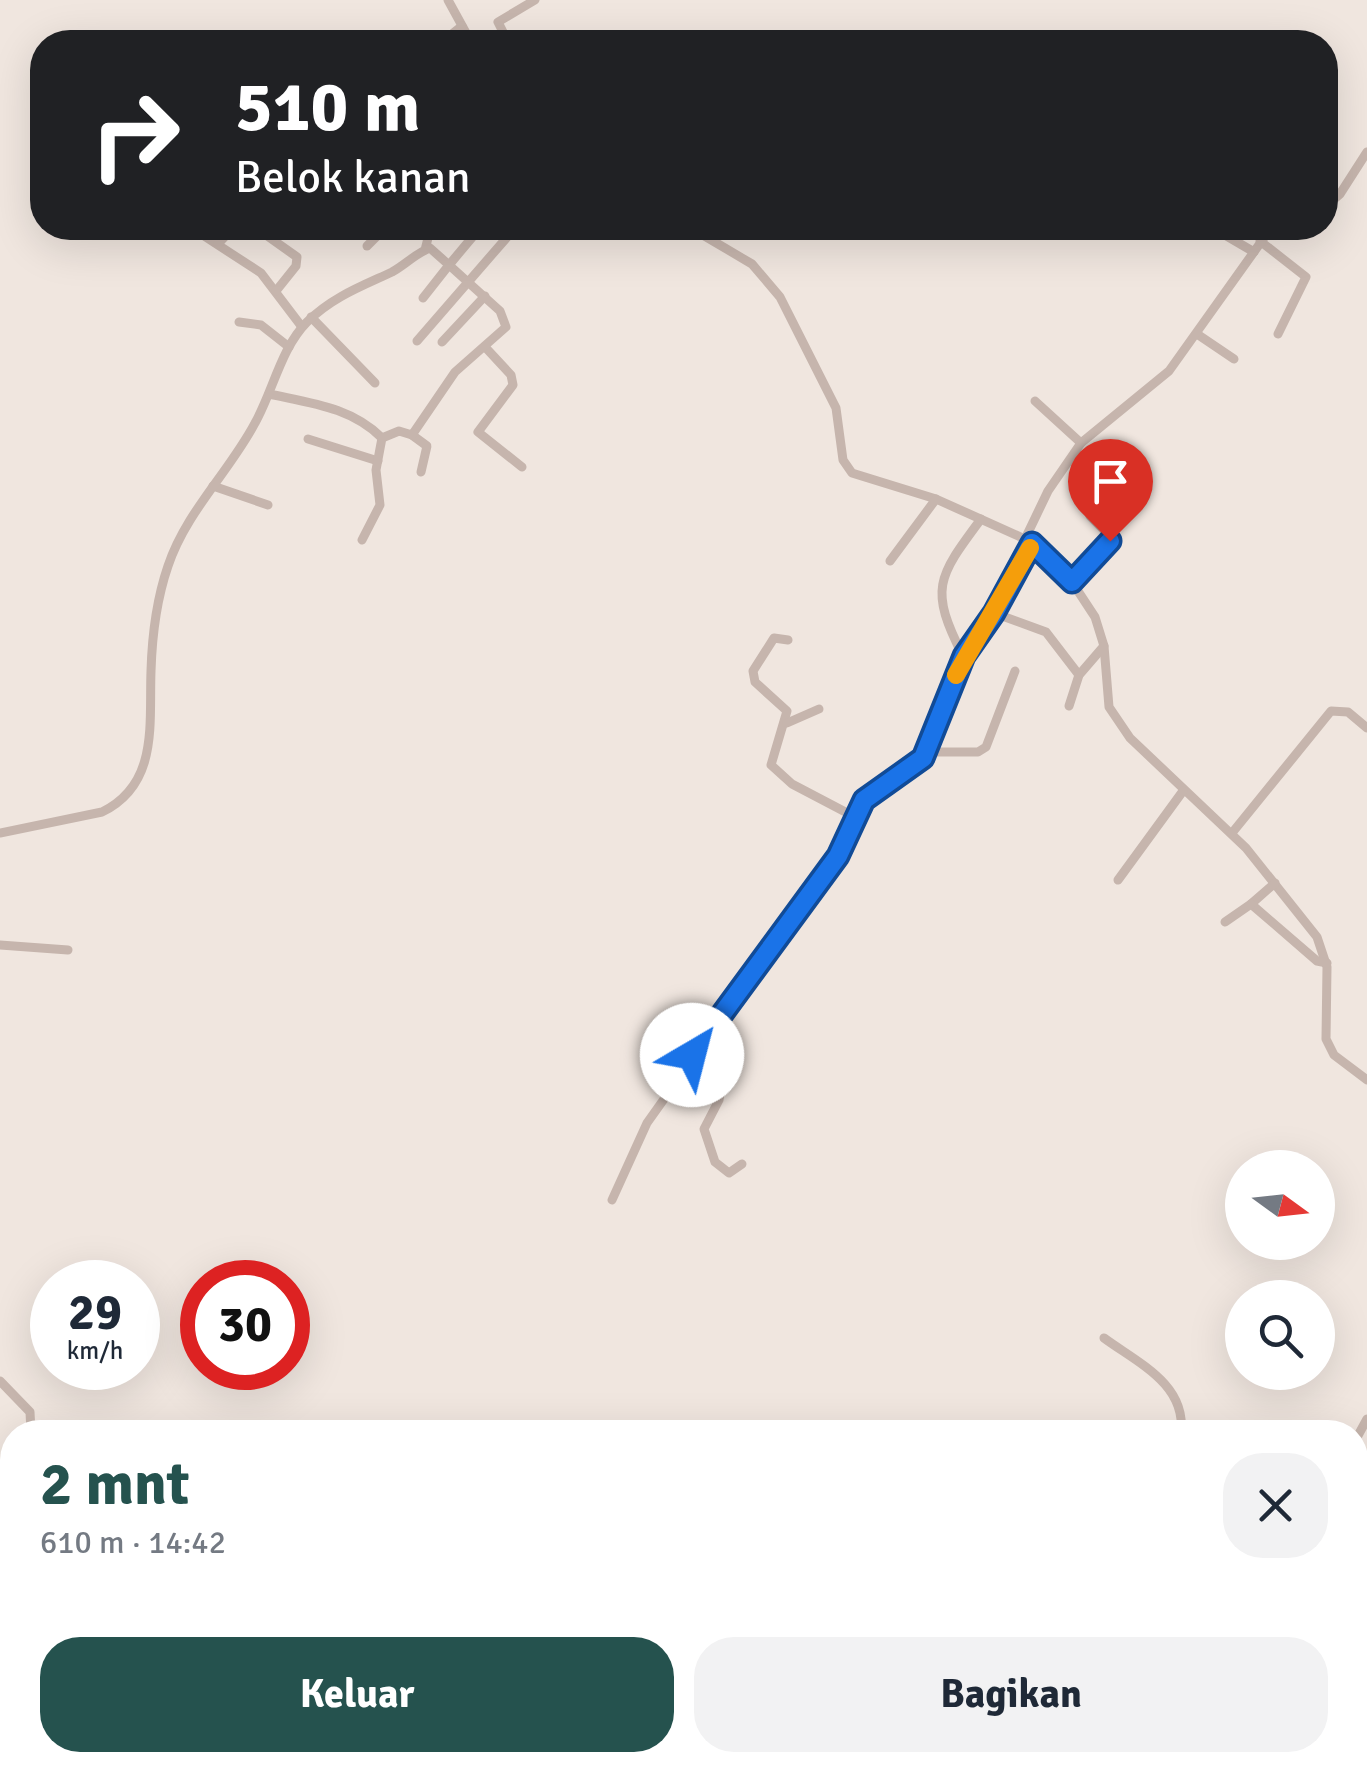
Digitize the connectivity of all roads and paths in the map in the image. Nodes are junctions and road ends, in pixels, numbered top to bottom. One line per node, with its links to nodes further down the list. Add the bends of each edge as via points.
1 (448, 0): 3 (street)
2 (535, 0): 6 (street, via 498,22)
3 (462, 26): 4 (street); 5 (street)
4 (457, 30)
5 (464, 30)
6 (502, 30)
7 (1367, 152): 8 (street)
8 (1338, 196)
9 (212, 240): 19 (street)
10 (222, 240): 19 (street)
11 (273, 240): 25 (street, via 297,257)
12 (374, 240): 20 (street)
13 (428, 240): 21 (street)
14 (470, 240): 23 (street)
15 (506, 240): 24 (street)
16 (719, 240): 50 (street, via 752,264 780,297 836,408 847,467 862,478)
17 (1234, 240): 22 (street)
18 (1260, 242): 22 (street); 32 (street, via 1306,278)
19 (218, 244): 25 (street)
20 (368, 246)
21 (425, 250): 23 (street); 28 (street)
22 (1254, 252): 31 (street)
23 (449, 265): 24 (street); 27 (street)
24 (470, 283): 26 (street); 33 (street)
25 (276, 291): 30 (street)
26 (485, 296): 34 (street); 36 (street, via 506,318)
27 (423, 298)
28 (311, 318): 30 (street); 38 (street)
29 (239, 322): 35 (street, via 261,325)
30 (302, 327): 35 (street)
31 (1197, 334): 37 (street); 44 (street, via 1169,371)
32 (1278, 334)
33 (418, 341)
34 (442, 342)
35 (289, 347): 39 (street)
36 (486, 348): 41 (street, via 445,384); 46 (street, via 514,381 478,432)
37 (1234, 359)
38 (375, 383)
39 (270, 394): 42 (street, via 335,408); 49 (street)
40 (1035, 401): 44 (street)
41 (412, 435): 42 (street); 47 (street, via 427,446)
42 (382, 438): 45 (street)
43 (308, 439): 45 (street)
44 (1081, 443): 54 (street, via 1048,490)
45 (378, 462): 53 (street, via 380,505)
46 (522, 467)
47 (422, 472)
48 (1117, 477): 56 (street, via 1090,520 1110,536 1108,546)
49 (213, 486): 51 (street); 71 (street, via 167,568 151,671 150,739 136,784 102,812)
50 (936, 499): 52 (street); 55 (street)
51 (268, 505)
52 (981, 519): 54 (street); 60 (street, via 944,572 940,599)
53 (362, 540)
54 (1029, 541): 56 (street); 57 (street)
55 (890, 560)
56 (1072, 582): 59 (street)
57 (994, 613): 60 (street); 62 (street, via 1046,632)
58 (788, 640): 65 (street, via 774,638 753,678 787,711)
59 (1104, 646): 62 (street); 68 (street, via 1109,707)
60 (964, 656): 67 (street)
61 (1015, 671): 67 (street, via 986,747)
62 (1078, 675): 63 (street)
63 (1070, 706)
64 (819, 709): 65 (street)
65 (787, 723): 69 (street, via 773,770)
66 (1367, 728): 70 (street, via 1348,712 1331,711)
67 (927, 752): 69 (street)
68 (1183, 790): 70 (street); 72 (street)
69 (853, 816): 79 (street, via 838,856)
70 (1232, 833): 73 (street)
71 (0, 834)
72 (1118, 880)
73 (1275, 882): 74 (street); 78 (street, via 1317,937)
74 (1251, 904): 75 (street); 78 (street, via 1318,962)
75 (1225, 922)
76 (0, 945): 77 (street)
77 (68, 950)
78 (1327, 962): 80 (street, via 1330,1049)
79 (692, 1055): 81 (street, via 722,1082 704,1129 712,1156 729,1173); 82 (street, via 647,1122)
80 (1367, 1080)
81 (742, 1164)
82 (612, 1200)
83 (1104, 1338): 86 (street, via 1176,1397)
84 (0, 1381): 85 (street)
85 (30, 1420)
86 (1179, 1420)

